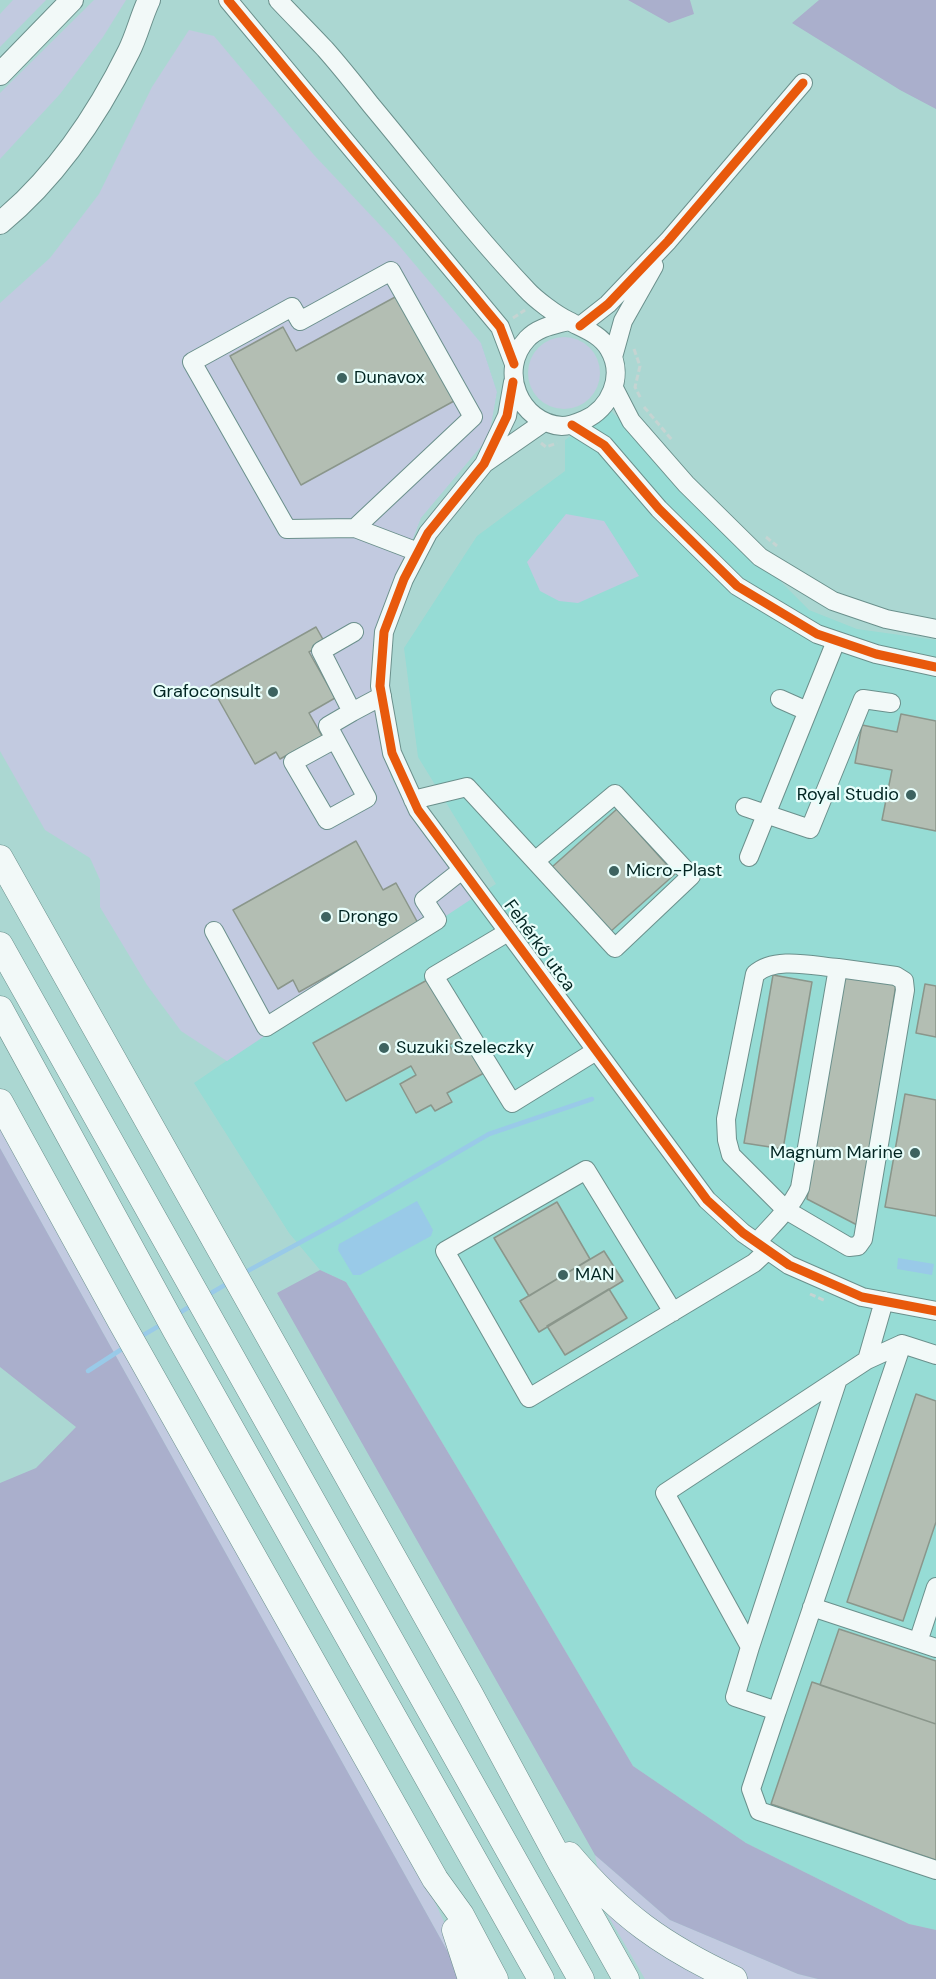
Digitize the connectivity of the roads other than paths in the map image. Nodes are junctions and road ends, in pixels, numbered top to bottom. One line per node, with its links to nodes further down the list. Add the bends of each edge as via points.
1 (72, 0): 5 (main road)
2 (149, 0): 7 (main road, via 130,49 88,125 33,192)
3 (228, 0): 11 (street, via 500,327)
4 (278, 0): 9 (street, via 326,50 528,291)
5 (0, 74)
6 (803, 82): 8 (street)
7 (0, 223)
8 (668, 241): 9 (street, via 608,304); 10 (street, via 623,321)
9 (574, 323): 10 (street, via 599,336); 11 (street, via 540,329 528,338 518,352)
10 (613, 357): 12 (street)
11 (513, 373): 13 (street, via 517,396 527,410); 15 (street, via 507,416)
12 (614, 388): 14 (street, via 605,406 594,416); 18 (street, via 631,421 686,484 760,557 833,601)
13 (544, 422): 14 (street); 15 (street)
14 (572, 425): 20 (street, via 604,445 659,509 737,586 817,634)
15 (484, 464): 17 (street, Fehérkő utca, via 428,533)
16 (355, 528): 16 (street, via 473,417 391,271 300,321 292,307 192,362 287,529); 17 (street)
17 (418, 552): 22 (street, Fehérkő utca, via 384,632)
18 (936, 629)
19 (354, 632): 26 (street, via 321,651)
20 (836, 640): 21 (street, via 876,654); 25 (street)
21 (936, 667)
22 (382, 696): 26 (street); 28 (street, Fehérkő utca, via 392,753)
23 (780, 699): 25 (street)
24 (891, 703): 30 (street, via 863,699 810,829)
25 (807, 711): 30 (street)
26 (352, 712): 27 (street, via 327,726)
27 (335, 739): 27 (street, via 367,798 327,820 293,762)
28 (413, 800): 33 (street, via 467,787); 34 (street, Fehérkő utca)
29 (745, 807): 30 (street)
30 (766, 814): 31 (street)
31 (749, 857)
32 (0, 858): 57 (highway)
33 (535, 861): 33 (street, via 615,948 691,876 615,794)
34 (462, 870): 35 (street, via 424,900 437,920 266,1026); 36 (street, Fehérkő utca)
35 (214, 931)
36 (508, 932): 40 (street, Fehérkő utca); 40 (street, via 434,976 512,1103)
37 (0, 945): 63 (highway)
38 (838, 968): 42 (street, via 800,1188); 42 (street, via 774,963 755,974 726,1119 727,1140 731,1155); 42 (street, via 896,976 904,981 905,990 862,1239 858,1246 849,1248)
39 (0, 1009): 62 (highway)
40 (596, 1051): 43 (street, Fehérkő utca, via 708,1200)
41 (0, 1102): 59 (highway)
42 (786, 1210): 43 (street)
43 (762, 1246): 44 (street, Fehérkő utca, via 789,1264 862,1298); 45 (street, via 754,1263)
44 (884, 1302): 46 (street, Fehérkő utca); 49 (street)
45 (673, 1311): 45 (street, via 529,1398 445,1251 586,1170)
46 (936, 1311)
47 (902, 1344): 48 (street); 49 (street); 52 (street)
48 (936, 1354)
49 (867, 1360): 50 (street)
50 (838, 1379): 54 (street); 54 (street, via 665,1494)
51 (936, 1587): 53 (street)
52 (812, 1607): 53 (street); 56 (street)
53 (918, 1642): 55 (street)
54 (750, 1647): 56 (street, via 735,1697)
55 (936, 1648)
56 (777, 1711): 58 (street, via 751,1789 759,1811)
57 (507, 1759): 64 (highway); 65 (highway, via 566,1852 591,1881 660,1941)
58 (936, 1870)
59 (435, 1879): 60 (highway); 61 (highway, via 461,1915)
60 (471, 1979)
61 (495, 1979)
62 (541, 1979)
63 (581, 1979)
64 (626, 1979)
65 (734, 1979)

